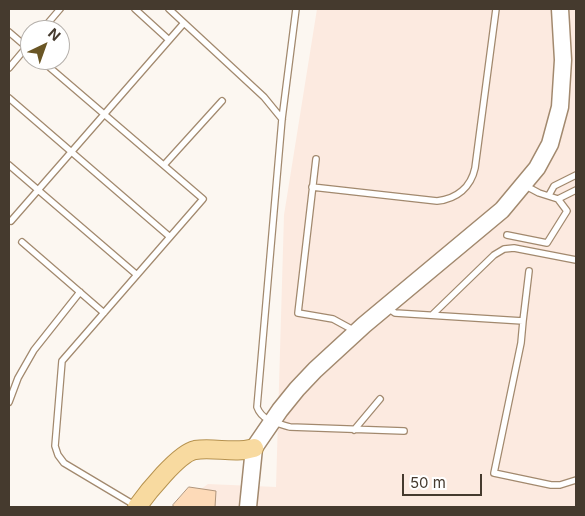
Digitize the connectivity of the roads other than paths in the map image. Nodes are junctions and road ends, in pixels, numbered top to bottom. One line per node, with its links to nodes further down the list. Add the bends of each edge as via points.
1 (60, 9): 7 (lane)
2 (135, 9): 11 (lane)
3 (169, 9): 8 (lane)
4 (296, 9): 18 (lane)
5 (496, 9): 25 (lane, via 475,168 471,181 462,192 437,201)
6 (560, 9): 24 (main road, via 563,60 560,107 550,144)
7 (51, 20)
8 (184, 23): 11 (lane); 18 (lane, via 264,97)
9 (9, 32): 10 (lane)
10 (20, 40)
11 (169, 40): 17 (lane)
12 (20, 56): 13 (lane)
13 (9, 68)
14 (53, 70): 17 (lane)
15 (9, 98): 19 (lane)
16 (222, 101): 22 (lane)
17 (104, 114): 19 (lane); 22 (lane)
18 (282, 118): 45 (lane, via 257,407)
19 (71, 152): 26 (lane); 32 (lane)
20 (316, 159): 25 (lane)
21 (9, 165): 26 (lane)
22 (164, 165): 32 (lane, via 203,199)
23 (576, 175): 28 (lane, via 554,186)
24 (524, 185): 28 (lane); 38 (main road, via 502,210)
25 (312, 188): 42 (lane, via 298,313 333,319)
26 (38, 190): 30 (lane); 36 (lane)
27 (576, 190): 29 (lane)
28 (548, 195): 29 (lane)
29 (558, 199): 31 (lane, via 567,211 547,243)
30 (11, 221)
31 (507, 235)
32 (170, 237): 36 (lane)
33 (22, 242): 37 (lane)
34 (576, 260): 40 (lane, via 504,249)
35 (529, 271): 41 (lane)
36 (136, 276): 39 (lane)
37 (80, 292): 39 (lane); 44 (lane, via 34,350)
38 (386, 306): 40 (lane, via 395,313); 42 (main road)
39 (104, 313): 50 (lane, via 62,361 56,446 64,463)
40 (432, 315): 41 (lane)
41 (523, 321): 49 (lane, via 494,473 551,485)
42 (356, 332): 45 (main road, via 315,370)
43 (380, 399): 46 (lane)
44 (9, 402)
45 (272, 422): 46 (lane, via 290,427); 48 (main road)
46 (354, 430): 47 (lane)
47 (404, 432)
48 (254, 448): 50 (main road, via 195,450 185,455); 51 (main road)
49 (576, 480)
50 (138, 507)
51 (248, 507)

